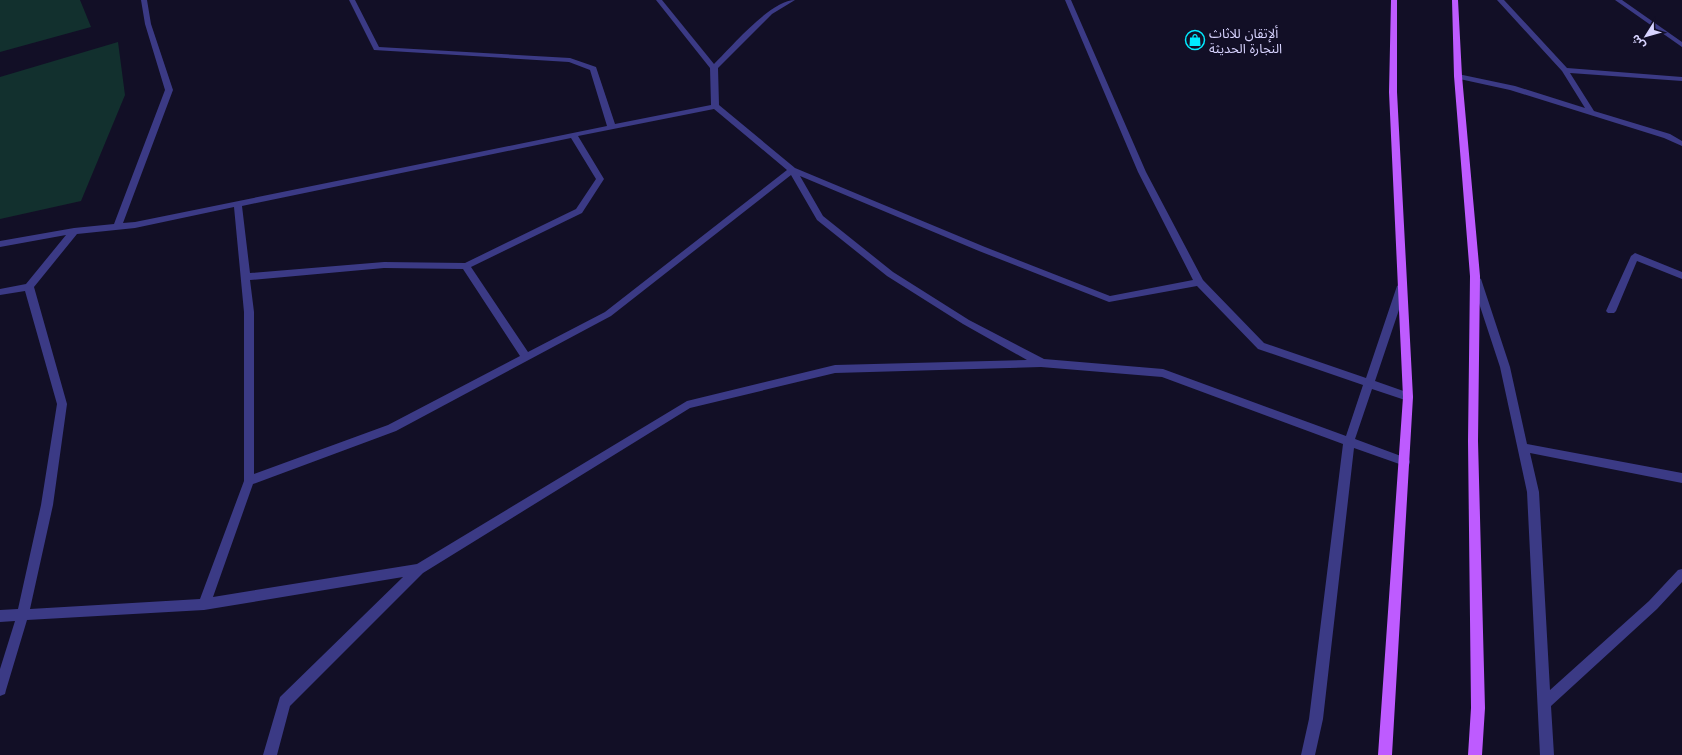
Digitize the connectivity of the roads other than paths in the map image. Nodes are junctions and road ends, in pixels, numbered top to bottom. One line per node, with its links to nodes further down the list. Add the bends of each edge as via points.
1 (144, 0): 22 (street, via 148,24 169,90)
2 (352, 0): 17 (street, via 376,48 570,60 593,69)
3 (659, 0): 11 (street)
4 (792, 0): 11 (street, via 770,13)
5 (1068, 0): 29 (street, via 1142,172)
6 (1394, 0): 30 (main road, via 1393,92)
7 (1455, 0): 13 (main road)
8 (1500, 0): 12 (street)
9 (1618, 0): 10 (street)
10 (1682, 44)
11 (714, 68): 15 (street)
12 (1565, 70): 14 (street); 16 (street)
13 (1458, 76): 16 (street, via 1512,88); 26 (main road)
14 (1682, 79)
15 (715, 106): 17 (street); 20 (street)
16 (1591, 112): 19 (street, via 1667,136)
17 (612, 128): 18 (street)
18 (574, 136): 21 (street); 25 (street, via 600,179 579,211)
19 (1682, 144)
20 (792, 170): 29 (street, via 1109,299); 34 (street, via 608,314); 35 (street, via 820,218 890,274 966,322)
21 (238, 204): 22 (street); 28 (street)
22 (117, 227): 23 (street)
23 (74, 231): 24 (street); 31 (street)
24 (0, 244)
25 (466, 266): 28 (street, via 384,265); 34 (street)
26 (1475, 276): 39 (street, via 1505,367); 53 (main road, via 1473,441 1478,708)
27 (1682, 276): 33 (street, via 1635,256)
28 (245, 277): 42 (street, via 249,312)
29 (1199, 282): 36 (street, via 1261,346)
30 (1402, 286): 36 (street); 37 (main road)
31 (29, 287): 32 (street); 46 (street, via 62,404 47,506)
32 (0, 292)
33 (1611, 311)
34 (526, 357): 42 (street, via 392,428)
35 (1041, 363): 38 (street, via 1163,373); 43 (street, via 835,369 687,405)
36 (1369, 384): 37 (street); 38 (street)
37 (1408, 397): 40 (main road)
38 (1349, 442): 40 (street); 51 (street, via 1316,719)
39 (1523, 448): 41 (street); 49 (street, via 1533,492)
40 (1405, 462): 52 (main road)
41 (1682, 478)
42 (249, 481): 45 (street)
43 (419, 569): 45 (street); 50 (street, via 285,702)
44 (1682, 574): 49 (street, via 1653,606)
45 (204, 604): 46 (street)
46 (23, 614): 47 (street); 48 (street)
47 (0, 616)
48 (0, 690)
49 (1544, 704): 54 (street)
50 (270, 755)
51 (1308, 755)
52 (1386, 755)
53 (1475, 755)
54 (1547, 755)

